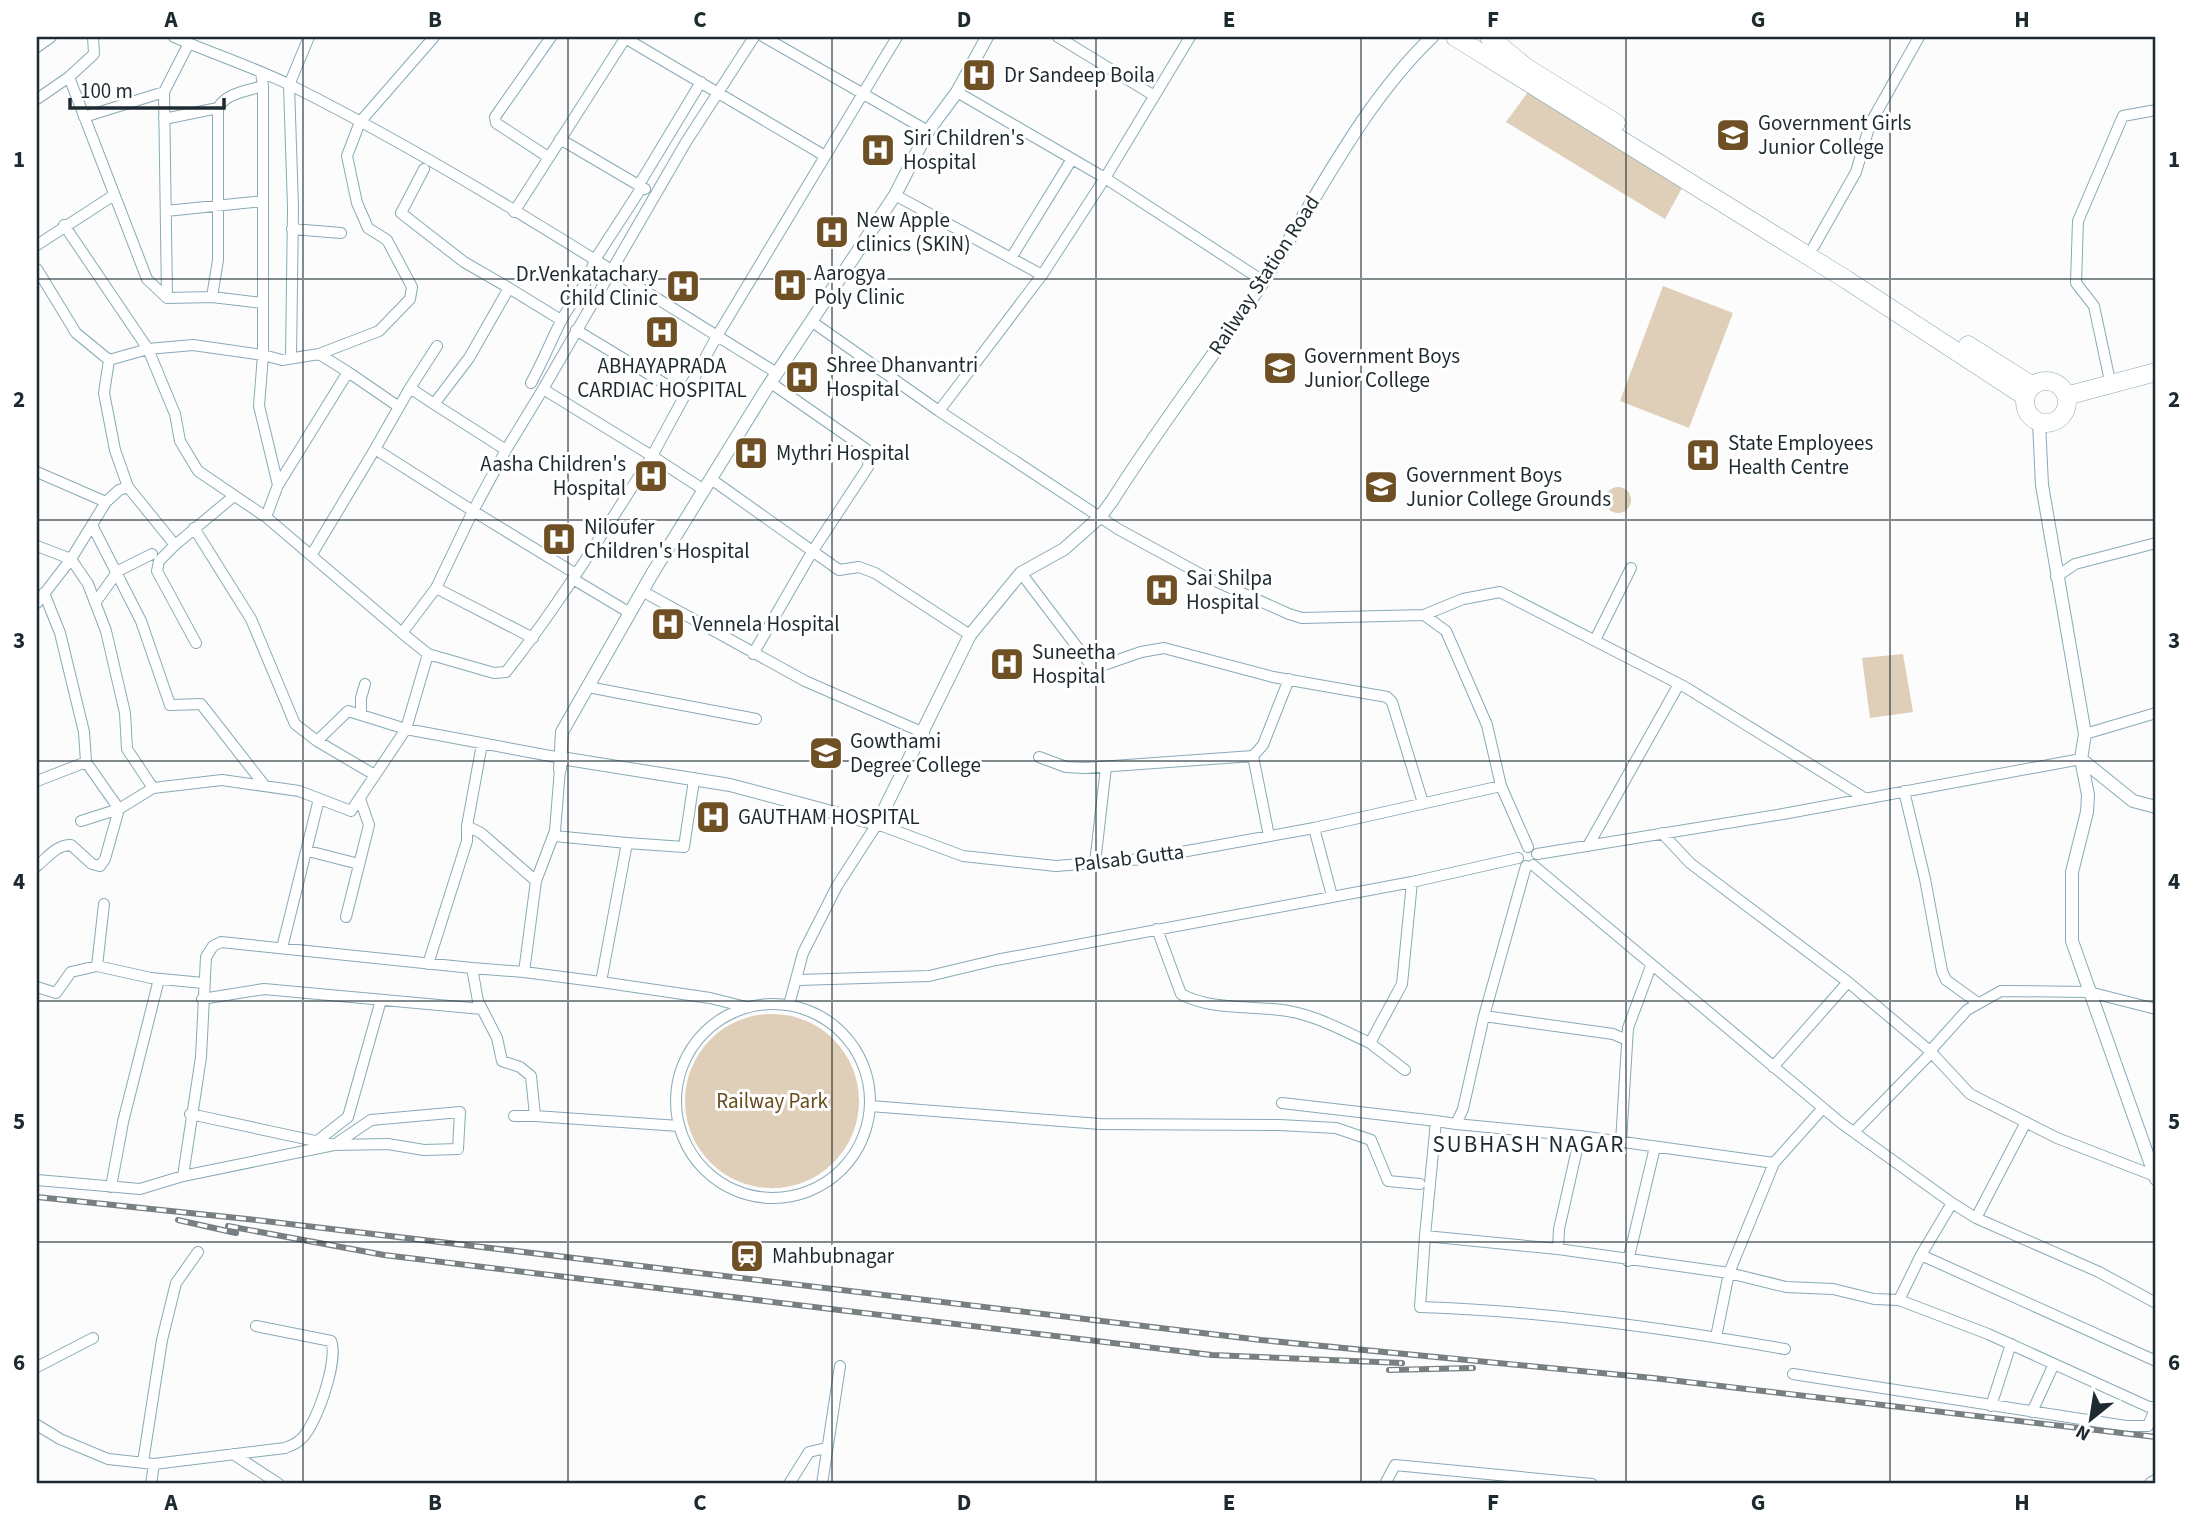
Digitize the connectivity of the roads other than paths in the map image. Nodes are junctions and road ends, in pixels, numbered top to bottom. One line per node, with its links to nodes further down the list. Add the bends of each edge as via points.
1 (51, 37): 19 (street)
2 (93, 37): 21 (street, via 94,54)
3 (174, 37): 18 (street)
4 (309, 37): 23 (street)
5 (434, 37): 35 (street)
6 (551, 37): 39 (street, via 495,117 496,123)
7 (625, 37): 22 (street); 37 (street)
8 (754, 37): 26 (street)
9 (764, 37): 28 (street)
10 (897, 37): 28 (street)
11 (988, 37): 27 (street)
12 (1058, 37): 29 (street)
13 (1190, 37): 29 (street)
14 (1432, 37): 61 (street, Railway Station Road, via 1409,58 1363,123)
15 (1455, 37): 84 (highway)
16 (1489, 37): 55 (highway, via 1527,68)
17 (1919, 37): 55 (street, via 1870,124 1856,172)
18 (189, 43): 20 (street); 25 (street)
19 (37, 47)
20 (261, 73): 23 (street); 24 (street)
21 (69, 77): 30 (street); 33 (street)
22 (701, 82): 26 (street); 43 (street)
23 (289, 85): 35 (street); 52 (street)
24 (263, 86): 31 (street, via 230,96); 47 (street)
25 (164, 92): 33 (street); 34 (street)
26 (719, 92): 38 (street); 45 (street)
27 (957, 92): 36 (street); 40 (street)
28 (863, 93): 36 (street); 38 (street)
29 (1153, 95): 42 (street)
30 (37, 99)
31 (218, 108): 34 (street); 48 (street)
32 (2156, 110): 81 (street, via 2123,116 2078,221 2076,283 2094,306)
33 (84, 117): 44 (street)
34 (164, 119): 49 (street)
35 (360, 122): 50 (street); 72 (street, via 347,156 357,204 368,228 387,240 412,287 410,299 379,331)
36 (928, 131): 46 (street)
37 (560, 139): 39 (street); 43 (street)
38 (825, 156): 69 (street)
39 (548, 157): 50 (street)
40 (1072, 159): 42 (street); 56 (street)
41 (424, 169): 62 (street, via 401,214 464,262)
42 (1105, 178): 60 (street); 61 (street)
43 (640, 186): 45 (street); 57 (street)
44 (114, 195): 51 (street); 63 (street, via 148,279)
45 (656, 195): 59 (street)
46 (895, 195): 56 (street); 67 (street)
47 (263, 201): 48 (street); 65 (street)
48 (220, 205): 49 (street); 64 (street)
49 (166, 211): 63 (street)
50 (514, 212): 57 (street)
51 (64, 225): 54 (street); 71 (street)
52 (292, 229): 53 (street); 74 (street)
53 (341, 233)
54 (37, 245)
55 (1814, 246): 84 (highway)
56 (1011, 258): 60 (street)
57 (595, 261): 59 (street); 66 (street)
58 (37, 269): 75 (street, via 76,333)
59 (611, 271): 68 (street); 69 (street)
60 (1042, 275): 89 (street)
61 (1263, 281): 102 (street, Railway Station Road)
62 (509, 288): 66 (street); 87 (street, via 469,358)
63 (167, 298): 64 (street)
64 (212, 298): 65 (street)
65 (263, 303): 73 (street)
66 (561, 320): 79 (street)
67 (811, 321): 78 (street); 89 (street)
68 (576, 330): 83 (street); 85 (street)
69 (717, 336): 78 (street); 85 (street)
70 (437, 346): 82 (street)
71 (148, 349): 73 (street, via 193,345); 75 (street); 98 (street, via 175,414 180,441 198,471)
72 (319, 354): 74 (street); 76 (street)
73 (263, 355): 74 (street); 96 (street, via 259,406)
74 (291, 358)
75 (109, 360): 97 (street, via 104,393)
76 (348, 372): 88 (street); 96 (street)
77 (2156, 372): 81 (highway)
78 (774, 378): 95 (street); 108 (street, via 866,449 869,458)
79 (531, 383)
80 (2156, 383): 86 (highway)
81 (2111, 386): 86 (highway)
82 (410, 388): 87 (street); 88 (street)
83 (543, 389): 92 (street); 93 (street)
84 (2029, 392): 86 (highway, via 2052,383); 90 (highway, via 2029,415)
85 (685, 396): 93 (street)
86 (2067, 401): 90 (highway, via 2057,420)
87 (434, 404): 92 (street)
88 (399, 407): 91 (street)
89 (939, 411): 102 (street)
90 (2039, 422): 116 (street, via 2042,485)
91 (375, 449): 100 (street); 110 (street)
92 (506, 450): 100 (street)
93 (652, 456): 95 (street); 115 (street)
94 (37, 472): 99 (street)
95 (707, 484): 108 (street); 118 (street)
96 (278, 485): 101 (street)
97 (128, 487): 99 (street); 106 (street)
98 (234, 496): 101 (street); 104 (street)
99 (106, 502): 103 (street)
100 (473, 510): 115 (street); 117 (street)
101 (267, 517): 110 (street)
102 (1100, 517): 113 (street, Railway Station Road, via 1064,549); 122 (street, via 1204,576 1302,618)
103 (93, 527): 111 (street); 114 (street)
104 (194, 528): 106 (street); 140 (street, via 251,619 295,724)
105 (2156, 543): 116 (street, via 2075,564)
106 (175, 545): 127 (street, via 159,561 157,571)
107 (37, 546): 111 (street)
108 (812, 552): 124 (street, via 839,570 859,567 875,573); 129 (street)
109 (152, 554): 114 (street)
110 (312, 554): 123 (street)
111 (71, 559): 119 (street); 120 (street)
112 (1631, 568): 126 (street)
113 (1021, 573): 124 (street); 130 (street, via 1090,664 1101,666 1164,648)
114 (117, 574): 120 (street); 151 (street, via 141,621 170,705 201,704)
115 (574, 577): 121 (street); 125 (street)
116 (2056, 578): 139 (street)
117 (436, 588): 123 (street); 125 (street)
118 (642, 591): 121 (street); 129 (street)
119 (39, 599): 145 (street, via 60,633 84,732)
120 (95, 603): 153 (street, via 125,713 127,750)
121 (630, 614): 133 (street)
122 (1424, 615): 126 (street, via 1462,599 1500,592); 152 (street, via 1446,631 1488,725)
123 (402, 633): 128 (street)
124 (970, 635): 138 (street)
125 (533, 638): 128 (street, via 506,672 494,673)
126 (1595, 640): 132 (street)
127 (196, 643)
128 (428, 654): 137 (street)
129 (753, 654): 138 (street)
130 (1289, 680): 142 (street, via 1263,745); 158 (street, via 1387,697)
131 (365, 684): 135 (street)
132 (1679, 684): 157 (street); 169 (street)
133 (588, 687): 136 (street); 146 (street, via 562,732)
134 (2156, 713): 139 (street)
135 (361, 715): 137 (street); 140 (street, via 348,711)
136 (756, 719)
137 (406, 729): 141 (street); 148 (street)
138 (924, 733): 162 (street)
139 (2085, 734): 144 (street)
140 (317, 741): 148 (street)
141 (482, 744): 146 (street); 163 (street)
142 (1253, 756): 147 (street); 167 (street)
143 (1039, 757): 147 (street, via 1066,767)
144 (2081, 759): 154 (street); 159 (street, via 2133,801); 193 (street, via 2088,795 2072,872 2072,941)
145 (86, 762): 150 (street); 160 (street)
146 (560, 764): 149 (street); 166 (street)
147 (1106, 767): 172 (street)
148 (373, 775): 156 (street)
149 (694, 779): 162 (street); 168 (street, via 684,847)
150 (37, 781)
151 (265, 786): 153 (street, via 222,780); 155 (street)
152 (1502, 786): 158 (street, Palsab Gutta); 171 (street)
153 (153, 788): 160 (street)
154 (1903, 790): 157 (street); 196 (street, via 1942,971 1946,980)
155 (319, 799): 156 (street, via 348,812); 170 (street)
156 (360, 799): 173 (street, via 369,825)
157 (1866, 799): 165 (street)
158 (1423, 803): 164 (street, Palsab Gutta)
159 (2156, 807)
160 (119, 809): 161 (street); 174 (street, via 100,866 71,845 60,846)
161 (81, 821)
162 (877, 824): 172 (street, Palsab Gutta, via 963,856 1056,866); 188 (street, via 837,886 803,953)
163 (467, 826): 175 (street); 182 (street, via 467,841)
164 (1314, 828): 167 (street, Palsab Gutta); 177 (street)
165 (1662, 834): 169 (street); 191 (street, via 1690,863)
166 (554, 836): 168 (street); 175 (street)
167 (1269, 836): 172 (street, Palsab Gutta)
168 (627, 843): 190 (street)
169 (1588, 846): 171 (street)
170 (308, 851): 173 (street); 181 (street)
171 (1528, 858): 176 (street); 184 (street); 201 (street)
172 (1095, 863)
173 (359, 864): 179 (street)
174 (37, 866)
175 (536, 881): 186 (street)
176 (1412, 882): 177 (street); 203 (street, via 1402,984)
177 (1332, 896): 180 (street)
178 (104, 904): 183 (street)
179 (346, 917)
180 (1157, 929): 188 (street, via 929,976); 203 (street, via 1181,994 1197,1003 1290,1011)
181 (282, 948): 182 (street); 189 (street, via 221,942 209,950)
182 (428, 964): 185 (street)
183 (97, 966): 187 (street); 192 (street, via 71,972 56,993)
184 (1651, 966): 202 (street); 205 (street)
185 (472, 968): 186 (street); 199 (street)
186 (524, 972): 190 (street)
187 (159, 979): 189 (street); 228 (street)
188 (798, 981): 197 (street)
189 (203, 982): 194 (street)
190 (601, 982): 198 (street)
191 (1848, 982): 204 (street); 205 (street)
192 (37, 987)
193 (2089, 992): 196 (street, via 2001,991); 200 (street); 225 (street)
194 (202, 999): 195 (street, via 264,989); 210 (street, via 201,1057)
195 (381, 1000): 199 (street); 219 (street, via 348,1117)
196 (1978, 1003): 204 (street)
197 (789, 1005): 198 (street); 208 (street, via 832,1024 849,1041 868,1083)
198 (746, 1007): 216 (street, via 718,1020 696,1040 686,1057 675,1096)
199 (482, 1009): 212 (street, via 497,1038 502,1061 531,1076)
200 (2156, 1009)
201 (1484, 1016): 202 (street, via 1613,1034); 215 (street, via 1463,1109)
202 (1627, 1040): 220 (street)
203 (1370, 1043): 206 (street)
204 (1931, 1052): 214 (street, via 1970,1094); 217 (street)
205 (1773, 1067): 209 (street)
206 (1405, 1070)
207 (1283, 1103): 213 (street)
208 (870, 1107): 216 (street, via 864,1135 850,1160 829,1180 807,1192 783,1197 758,1197 713,1178 696,1160); 227 (street, via 1100,1124 1336,1128 1371,1140 1388,1181)
209 (1822, 1108): 217 (street); 223 (street)
210 (190, 1114): 219 (street); 224 (street)
211 (514, 1116): 212 (street)
212 (536, 1116): 216 (street)
213 (1436, 1121): 215 (street); 231 (street)
214 (2026, 1122): 225 (street); 230 (street)
215 (1455, 1124): 218 (street)
216 (678, 1126)
217 (1854, 1132): 229 (street)
218 (1580, 1136): 220 (street); 232 (street)
219 (316, 1142): 221 (street)
220 (1621, 1142): 222 (street)
221 (334, 1145): 221 (street, via 371,1120 460,1112 458,1149); 224 (street)
222 (1655, 1147): 223 (street); 235 (street)
223 (1774, 1163): 236 (street)
224 (183, 1176): 228 (street, via 140,1189)
225 (2156, 1178)
226 (37, 1180): 228 (street)
227 (1420, 1184)
228 (111, 1187)
229 (1951, 1203): 230 (street); 234 (street)
230 (1976, 1218): 238 (street, via 2099,1272)
231 (1425, 1236): 232 (street); 240 (street, via 1420,1307 1504,1310)
232 (1558, 1249): 235 (street)
233 (198, 1252): 255 (street, via 176,1283 162,1340)
234 (1921, 1255): 237 (street); 244 (street)
235 (1628, 1261): 236 (street)
236 (1729, 1273): 237 (street, via 1786,1287); 240 (street)
237 (1899, 1300): 242 (street)
238 (2156, 1303)
239 (256, 1326): 254 (street, via 322,1336 331,1341 334,1353 322,1400 300,1440 285,1448)
240 (1716, 1337): 243 (street)
241 (93, 1338): 247 (street)
242 (2011, 1344): 245 (street); 249 (street)
243 (1786, 1349)
244 (2156, 1361)
245 (2054, 1364): 250 (street); 251 (street)
246 (839, 1366): 253 (street)
247 (37, 1367)
248 (1793, 1374): 249 (street)
249 (1991, 1406): 251 (street)
250 (2156, 1408): 251 (street, via 2151,1423 2142,1427)
251 (2032, 1412)
252 (37, 1425): 255 (street, via 108,1459)
253 (826, 1448): 258 (street, via 809,1452); 259 (street)
254 (233, 1454): 255 (street); 257 (street)
255 (148, 1463): 256 (street)
256 (151, 1484)
257 (279, 1484)
258 (789, 1484)
259 (822, 1484)
260 (1385, 1484): 261 (street, via 1395,1465)
261 (1591, 1484)

